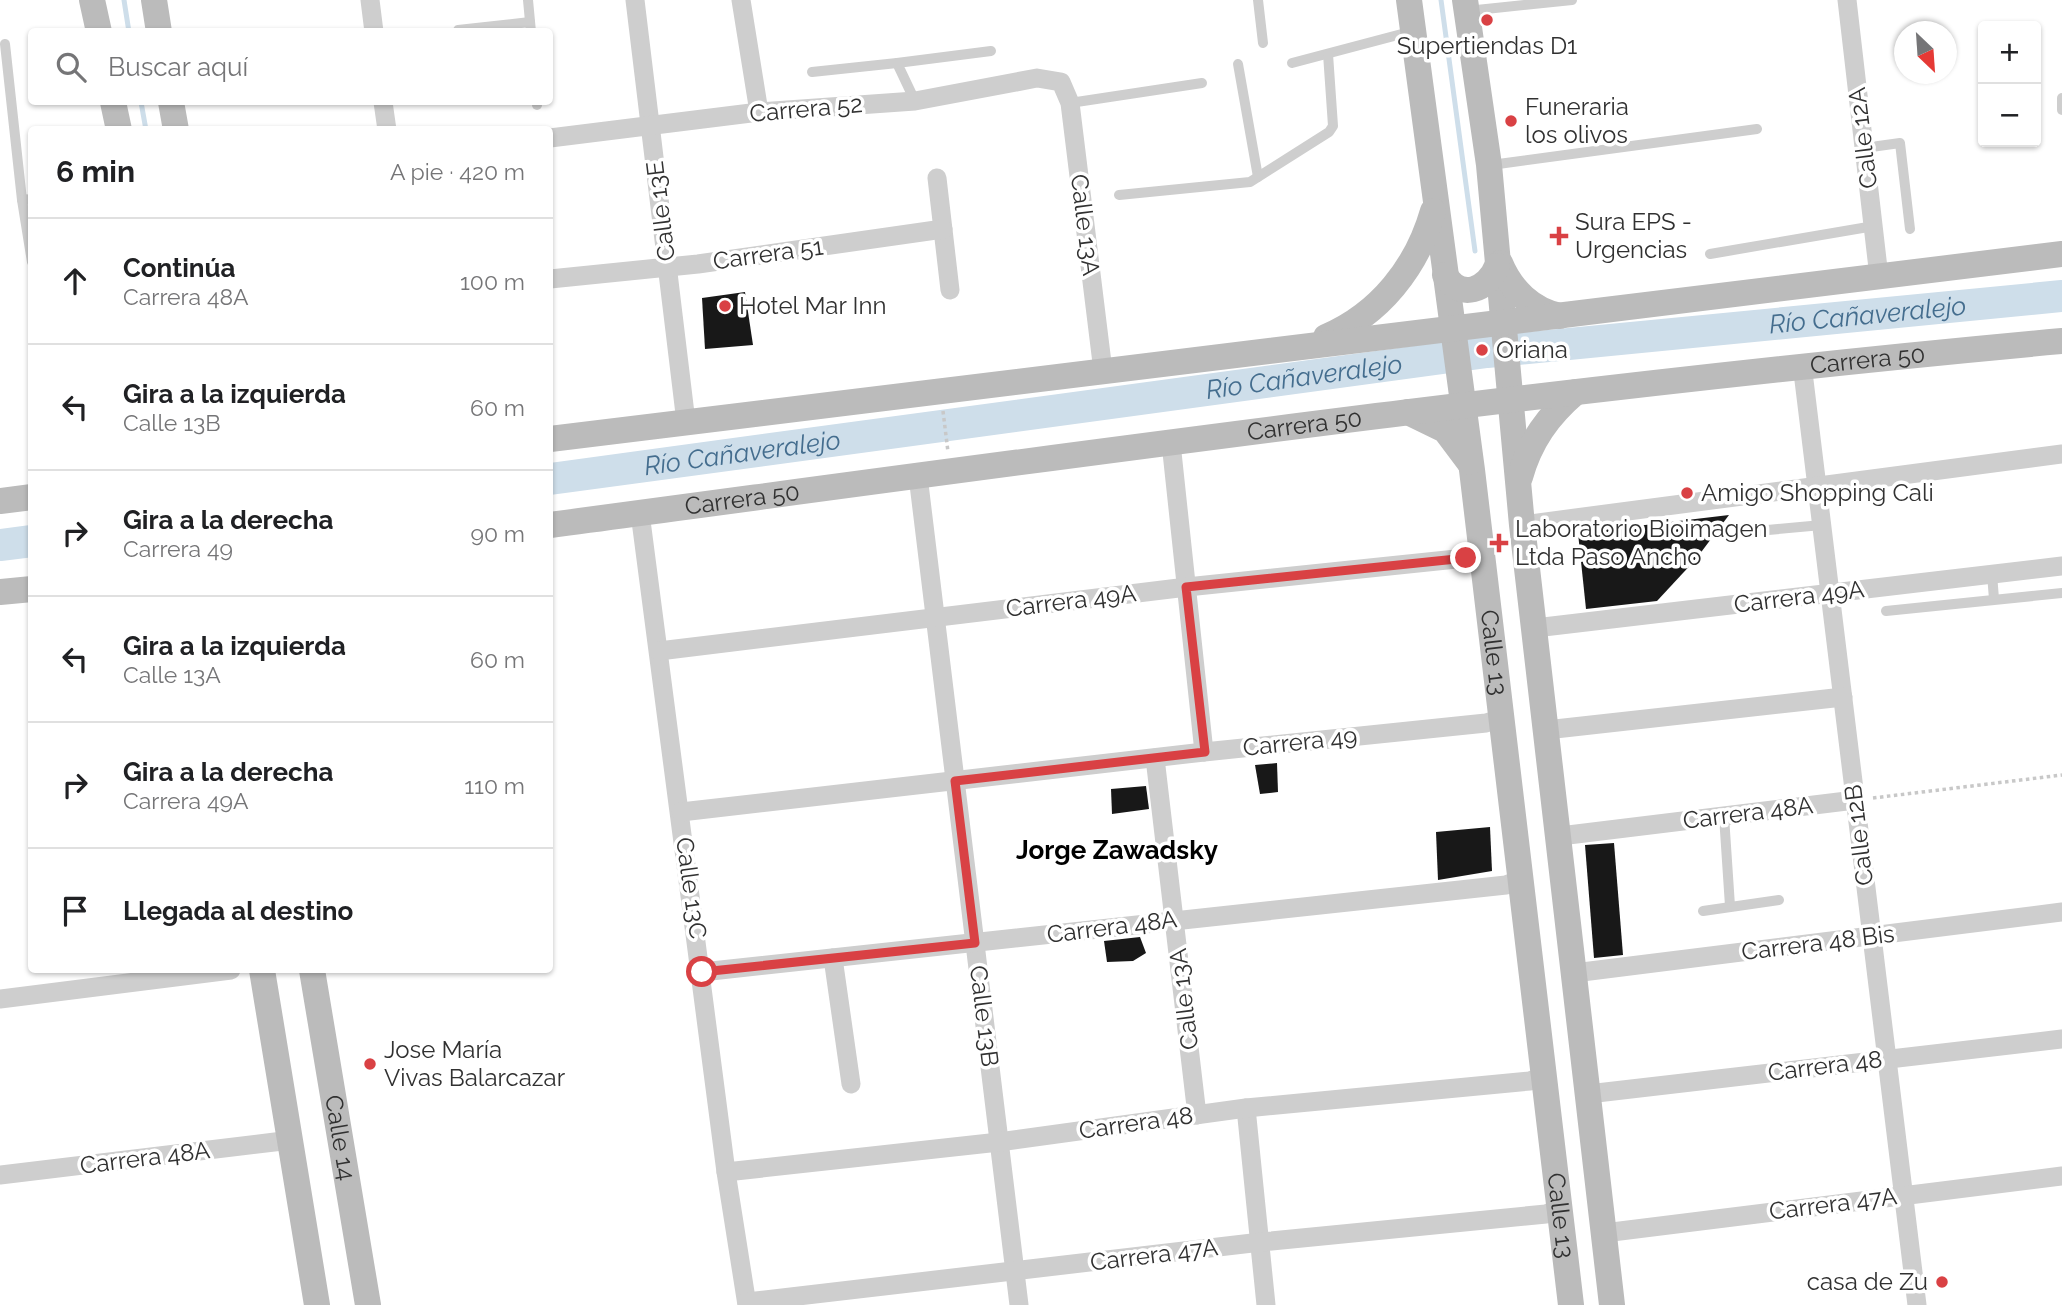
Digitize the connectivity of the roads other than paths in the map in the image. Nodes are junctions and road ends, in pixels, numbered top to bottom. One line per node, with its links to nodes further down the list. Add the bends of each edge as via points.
1 (92, 0): 13 (main road)
2 (154, 0): 14 (main road)
3 (370, 0): 15 (street)
4 (528, 0): 12 (lane)
5 (635, 0): 36 (street, Calle 13E)
6 (741, 0): 35 (street)
7 (1258, 0): 18 (lane)
8 (1409, 0): 17 (main road, Calle 13)
9 (1572, 0): 11 (lane)
10 (1846, 0): 42 (street, Calle 12A)
11 (1466, 6): 43 (main road, Calle 13)
12 (531, 27): 16 (lane)
13 (98, 28)
14 (158, 28)
15 (374, 28)
16 (507, 28)
17 (1413, 30): 21 (lane); 48 (main road, Calle 13)
18 (1263, 43)
19 (5, 44): 47 (lane)
20 (991, 51): 22 (lane)
21 (1328, 54): 23 (lane); 44 (lane, via 1332,130)
22 (897, 63): 25 (lane); 29 (lane)
23 (1292, 63)
24 (1238, 64): 44 (lane)
25 (812, 72)
26 (1061, 82): 29 (street, Carrera 52, via 1037,78); 30 (street, Calle 13A)
27 (1202, 83): 30 (lane)
28 (2062, 99): 34 (lane)
29 (915, 101): 35 (street, Carrera 52)
30 (1070, 103): 66 (street, Calle 13A)
31 (114, 105): 37 (main road)
32 (172, 105): 38 (main road)
33 (383, 105): 39 (street)
34 (2062, 110)
35 (759, 112): 36 (street, Carrera 52)
36 (651, 125): 41 (street, Carrera 52); 55 (street, Calle 13E)
37 (118, 126)
38 (175, 126)
39 (386, 126)
40 (1757, 129): 43 (lane)
41 (553, 138)
42 (1864, 148): 49 (street, Calle 12A); 51 (lane, via 1900,143)
43 (1489, 165): 54 (main road, Calle 13)
44 (1258, 177): 46 (lane, via 1250,182)
45 (937, 178): 50 (street)
46 (1119, 195)
47 (27, 200)
48 (1435, 206): 56 (main road, Calle 13); 64 (main road, via 1415,257 1381,301 1344,328)
49 (1874, 226): 52 (lane); 57 (street, Calle 12A)
50 (943, 229): 55 (street, Carrera 51); 59 (street)
51 (1910, 229)
52 (1710, 254)
53 (2062, 254): 57 (main road)
54 (1496, 258): 56 (main road, via 1489,281 1474,290 1457,288); 60 (main road, via 1520,295 1535,307); 61 (main road, Calle 13)
55 (668, 267): 58 (street, Carrera 51); 71 (street, Calle 13E)
56 (1444, 275): 62 (main road, Calle 13)
57 (1879, 277): 60 (main road)
58 (553, 279)
59 (950, 290)
60 (1562, 317): 61 (main road)
61 (1503, 329): 62 (main road); 68 (main road, Calle 13)
62 (1453, 335): 64 (main road); 69 (main road, Calle 13)
63 (2062, 341): 65 (main road, Carrera 50)
64 (1301, 346): 66 (main road)
65 (1802, 364): 67 (main road, Carrera 50); 78 (street, Calle 12B)
66 (1102, 371): 71 (main road)
67 (1576, 392): 68 (main road, Carrera 50); 77 (main road, via 1543,425)
68 (1509, 393): 69 (main road, Carrera 50); 77 (main road, Calle 13)
69 (1462, 397): 70 (main road, Carrera 50); 75 (main road, Calle 13)
70 (1408, 412): 73 (main road, Carrera 50); 75 (main road, via 1445,430)
71 (686, 422): 72 (main road)
72 (553, 439)
73 (1171, 443): 76 (main road, Carrera 50); 89 (street)
74 (2062, 454): 78 (street)
75 (1472, 470): 86 (main road, Calle 13)
76 (918, 477): 81 (main road, Carrera 50); 96 (street, Calle 13B)
77 (1518, 485): 83 (main road, Calle 13)
78 (1816, 486): 83 (street); 84 (street, Calle 12B)
79 (28, 497): 80 (main road)
80 (0, 500)
81 (640, 513): 82 (main road, Carrera 50); 98 (street, Calle 13C)
82 (553, 525)
83 (1521, 525): 97 (main road, Calle 13)
84 (1822, 525): 85 (lane); 92 (street, Calle 12B)
85 (1757, 531)
86 (1482, 552): 89 (street, Carrera 49A, via 1466,558); 100 (main road, Calle 13)
87 (2062, 566): 88 (street, Carrera 49A)
88 (1992, 574): 92 (street, Carrera 49A); 94 (lane)
89 (1186, 587): 96 (street, Carrera 49A); 102 (street)
90 (28, 589): 91 (main road)
91 (0, 592)
92 (1830, 593): 97 (street, Carrera 49A); 99 (street, Calle 12B)
93 (2062, 593): 94 (lane)
94 (1994, 599): 95 (lane)
95 (1886, 611)
96 (935, 618): 98 (street, Carrera 49A); 104 (street, Calle 13B)
97 (1535, 628): 101 (main road, Calle 13)
98 (659, 651): 106 (street, Calle 13C)
99 (1843, 696): 101 (street); 105 (street, Calle 12B)
100 (1502, 718): 102 (street, Carrera 49); 109 (main road, Calle 13)
101 (1546, 730): 108 (main road, Calle 13)
102 (1205, 752): 103 (street, Carrera 49)
103 (1155, 758): 104 (street, Carrera 49); 115 (street, Calle 13A)
104 (955, 781): 106 (street, Carrera 49); 117 (street, Calle 13B)
105 (1855, 800): 107 (street, Carrera 48A); 116 (street, Calle 12B)
106 (681, 812): 119 (street, Calle 13C)
107 (1724, 816): 108 (street, Carrera 48A); 112 (lane)
108 (1560, 836): 109 (main road); 123 (main road, Calle 13)
109 (1517, 840): 110 (main road, Calle 13)
110 (1522, 880): 115 (street, Carrera 48A); 128 (main road, Calle 13)
111 (1779, 900): 112 (lane)
112 (1730, 906): 113 (lane)
113 (1703, 911)
114 (2062, 912): 116 (street, Carrera 48 Bis)
115 (1174, 919): 117 (street, Carrera 48A); 132 (street, Calle 13A)
116 (1872, 936): 123 (street, Carrera 48 Bis); 127 (street, Calle 12B)
117 (975, 943): 118 (street, Carrera 48A); 134 (street, Calle 13B)
118 (833, 958): 119 (street, Carrera 48A); 129 (street)
119 (702, 972): 135 (street, Calle 13C)
120 (180, 973): 124 (street)
121 (263, 973): 133 (main road, Calle 14)
122 (313, 973): 145 (main road, Calle 14)
123 (1574, 973): 130 (main road, Calle 13)
124 (95, 978): 125 (street)
125 (0, 999)
126 (2062, 1039): 127 (street, Carrera 48)
127 (1887, 1059): 130 (street, Carrera 48); 138 (street, Calle 12B)
128 (1545, 1075): 131 (street, Carrera 48); 139 (main road, Calle 13)
129 (851, 1083)
130 (1588, 1094): 140 (main road, Calle 13)
131 (1246, 1108): 132 (street, Carrera 48); 141 (street)
132 (1197, 1115): 134 (street, Carrera 48)
133 (291, 1140): 136 (street, Carrera 48A); 144 (main road, Calle 14)
134 (999, 1142): 135 (street, Carrera 48); 142 (street, Calle 13B)
135 (726, 1172): 143 (street, Calle 13C)
136 (0, 1175)
137 (2062, 1176): 138 (street, Carrera 47A)
138 (1904, 1196): 140 (street, Carrera 47A); 150 (street, Calle 12B)
139 (1562, 1208): 141 (street, Carrera 47A); 148 (main road, Calle 13)
140 (1604, 1233): 149 (main road, Calle 13)
141 (1261, 1241): 142 (street, Carrera 47A); 147 (street)
142 (1015, 1272): 143 (street, Carrera 47A); 146 (street, Calle 13B)
143 (747, 1304)
144 (317, 1305)
145 (368, 1305)
146 (1018, 1305)
147 (1266, 1305)
148 (1571, 1305)
149 (1612, 1305)
150 (1917, 1305)

